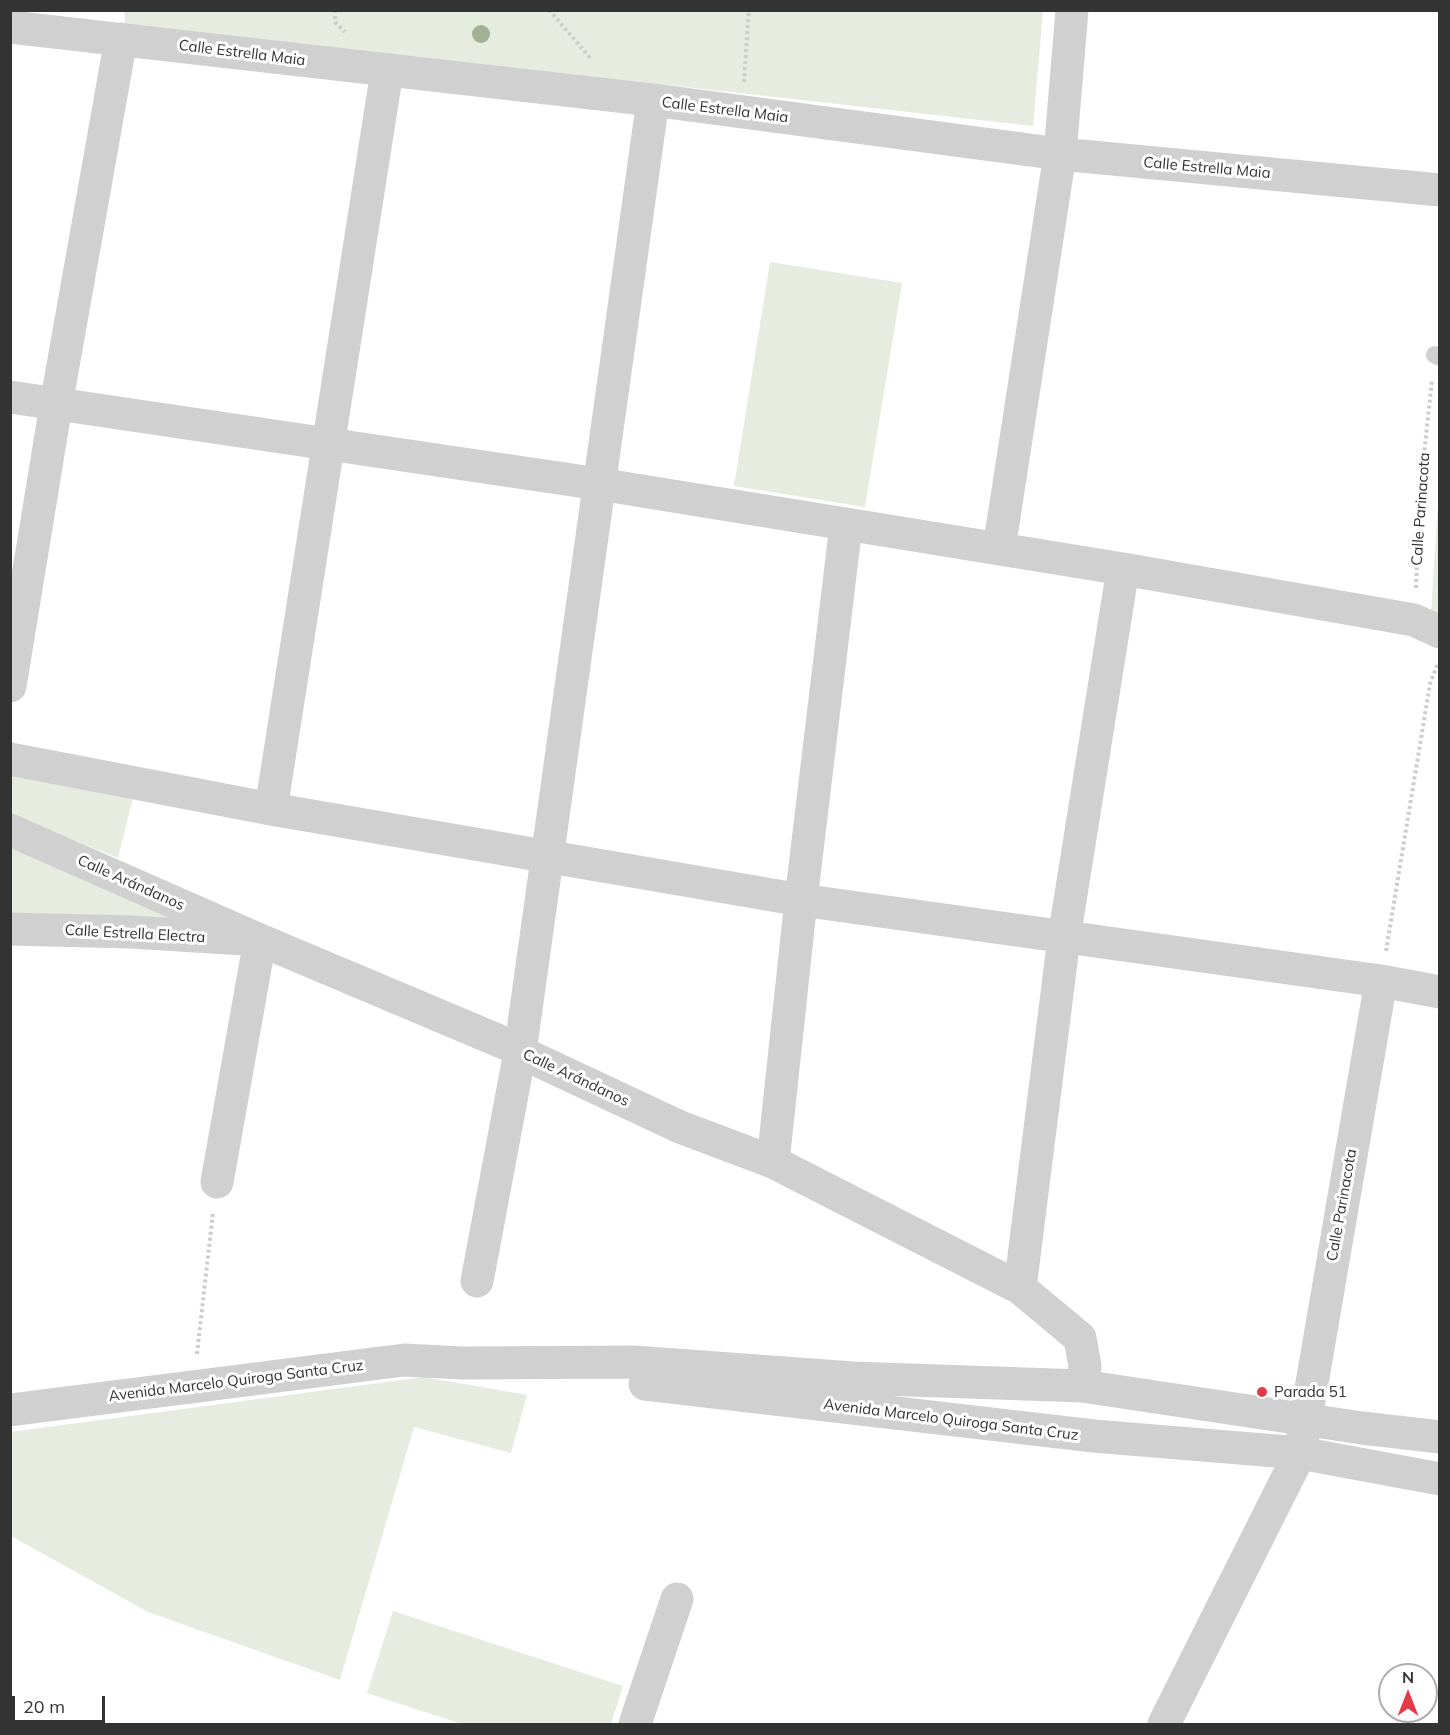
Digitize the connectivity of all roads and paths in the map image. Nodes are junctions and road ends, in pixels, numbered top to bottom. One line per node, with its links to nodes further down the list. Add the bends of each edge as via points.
1 (749, 10): 7 (path)
2 (1072, 10): 8 (street)
3 (10, 27): 4 (street, Calle Estrella Maia)
4 (107, 28): 5 (street, Calle Estrella Maia); 12 (street)
5 (387, 71): 6 (street, Calle Estrella Maia); 13 (street)
6 (653, 100): 7 (street, Calle Estrella Maia); 14 (street)
7 (741, 112): 8 (street, Calle Estrella Maia)
8 (1060, 154): 9 (street, Calle Estrella Maia); 16 (street)
9 (1440, 190)
10 (1437, 356): 18 (path, Calle Parinacota, via 1419,501)
11 (10, 398): 12 (street)
12 (56, 405): 13 (street); 20 (street)
13 (328, 445): 14 (street); 22 (street)
14 (599, 484): 15 (street); 24 (street)
15 (846, 525): 16 (street); 25 (street)
16 (999, 549): 17 (street)
17 (1123, 569): 18 (street); 27 (street)
18 (1427, 626)
19 (1440, 660): 29 (path, via 1430,684)
20 (10, 686)
21 (10, 759): 22 (street)
22 (271, 809): 24 (street)
23 (10, 830): 28 (street, Calle Arándanos)
24 (547, 857): 25 (street); 31 (street)
25 (801, 900): 27 (street); 32 (street)
26 (10, 929): 28 (street, Calle Estrella Electra)
27 (1065, 938): 29 (street); 35 (street)
28 (260, 940): 31 (street, Calle Arándanos); 33 (street)
29 (1381, 981): 30 (street); 40 (street, Calle Parinacota)
30 (1440, 992)
31 (520, 1052): 32 (street, Calle Arándanos, via 680,1127); 34 (street)
32 (773, 1162): 35 (street, Calle Arándanos)
33 (217, 1182): 38 (path)
34 (477, 1281)
35 (1020, 1288): 37 (street, Calle Arándanos, via 1080,1338 1085,1366)
36 (462, 1363): 37 (street, Avenida Marcelo Quiroga Santa Cruz, via 634,1362 853,1378); 38 (street, Avenida Marcelo Quiroga Santa Cruz, via 404,1360); 42 (street, Avenida Marcelo Quiroga Santa Cruz, via 1094,1436)
37 (1082, 1386): 40 (street, Avenida Marcelo Quiroga Santa Cruz)
38 (194, 1387): 39 (street, Avenida Marcelo Quiroga Santa Cruz)
39 (10, 1410)
40 (1305, 1419): 41 (street, Avenida Marcelo Quiroga Santa Cruz); 42 (street, Calle Parinacota)
41 (1440, 1437)
42 (1300, 1453): 43 (street, Avenida Marcelo Quiroga Santa Cruz); 46 (street, Calle Parinacota)
43 (1440, 1479)
44 (677, 1599): 45 (street)
45 (635, 1725)
46 (1164, 1725)

